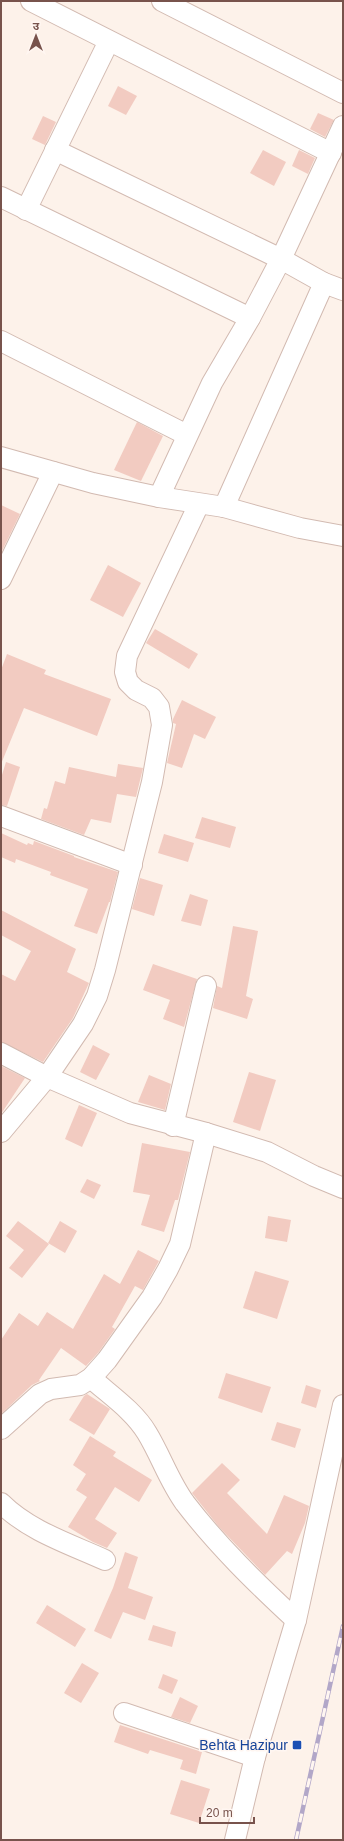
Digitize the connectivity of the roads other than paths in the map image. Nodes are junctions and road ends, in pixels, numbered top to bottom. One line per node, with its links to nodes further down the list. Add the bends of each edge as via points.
1 (31, 1): 3 (street)
2 (162, 1): 4 (street)
3 (109, 41): 6 (street); 7 (street)
4 (343, 93)
5 (343, 126): 7 (street)
6 (55, 150): 9 (street); 10 (street)
7 (331, 153): 10 (street)
8 (1, 197): 9 (street)
9 (26, 210): 13 (street)
10 (281, 259): 11 (street); 13 (street)
11 (324, 283): 12 (street); 20 (street)
12 (343, 290)
13 (250, 318): 15 (street, via 212,383)
14 (1, 341): 15 (street)
15 (187, 435): 18 (street)
16 (1, 457): 17 (street)
17 (53, 472): 18 (street); 22 (street)
18 (159, 497): 19 (street)
19 (199, 504): 20 (street); 24 (street, via 127,656 125,672 128,682 136,690 152,698 159,707 162,725 152,782)
20 (224, 507): 21 (street, via 300,528)
21 (343, 536)
22 (1, 579)
23 (1, 816): 24 (street)
24 (132, 864): 27 (street, via 97,996 83,1024)
25 (206, 986): 28 (street)
26 (1, 1053): 27 (street)
27 (47, 1077): 28 (street, via 130,1113); 29 (street)
28 (174, 1126): 30 (street)
29 (1, 1132)
30 (206, 1133): 31 (street, via 267,1152); 32 (street, via 180,1244 148,1304)
31 (343, 1188)
32 (91, 1378): 34 (street, via 80,1385 51,1389 40,1394); 37 (street, via 147,1432 185,1503 223,1549)
33 (343, 1405): 37 (street)
34 (1, 1429)
35 (1, 1503): 36 (street, via 33,1527)
36 (105, 1560)
37 (296, 1620): 39 (street)
38 (124, 1713): 39 (street)
39 (254, 1757): 40 (street)
40 (235, 1840)

